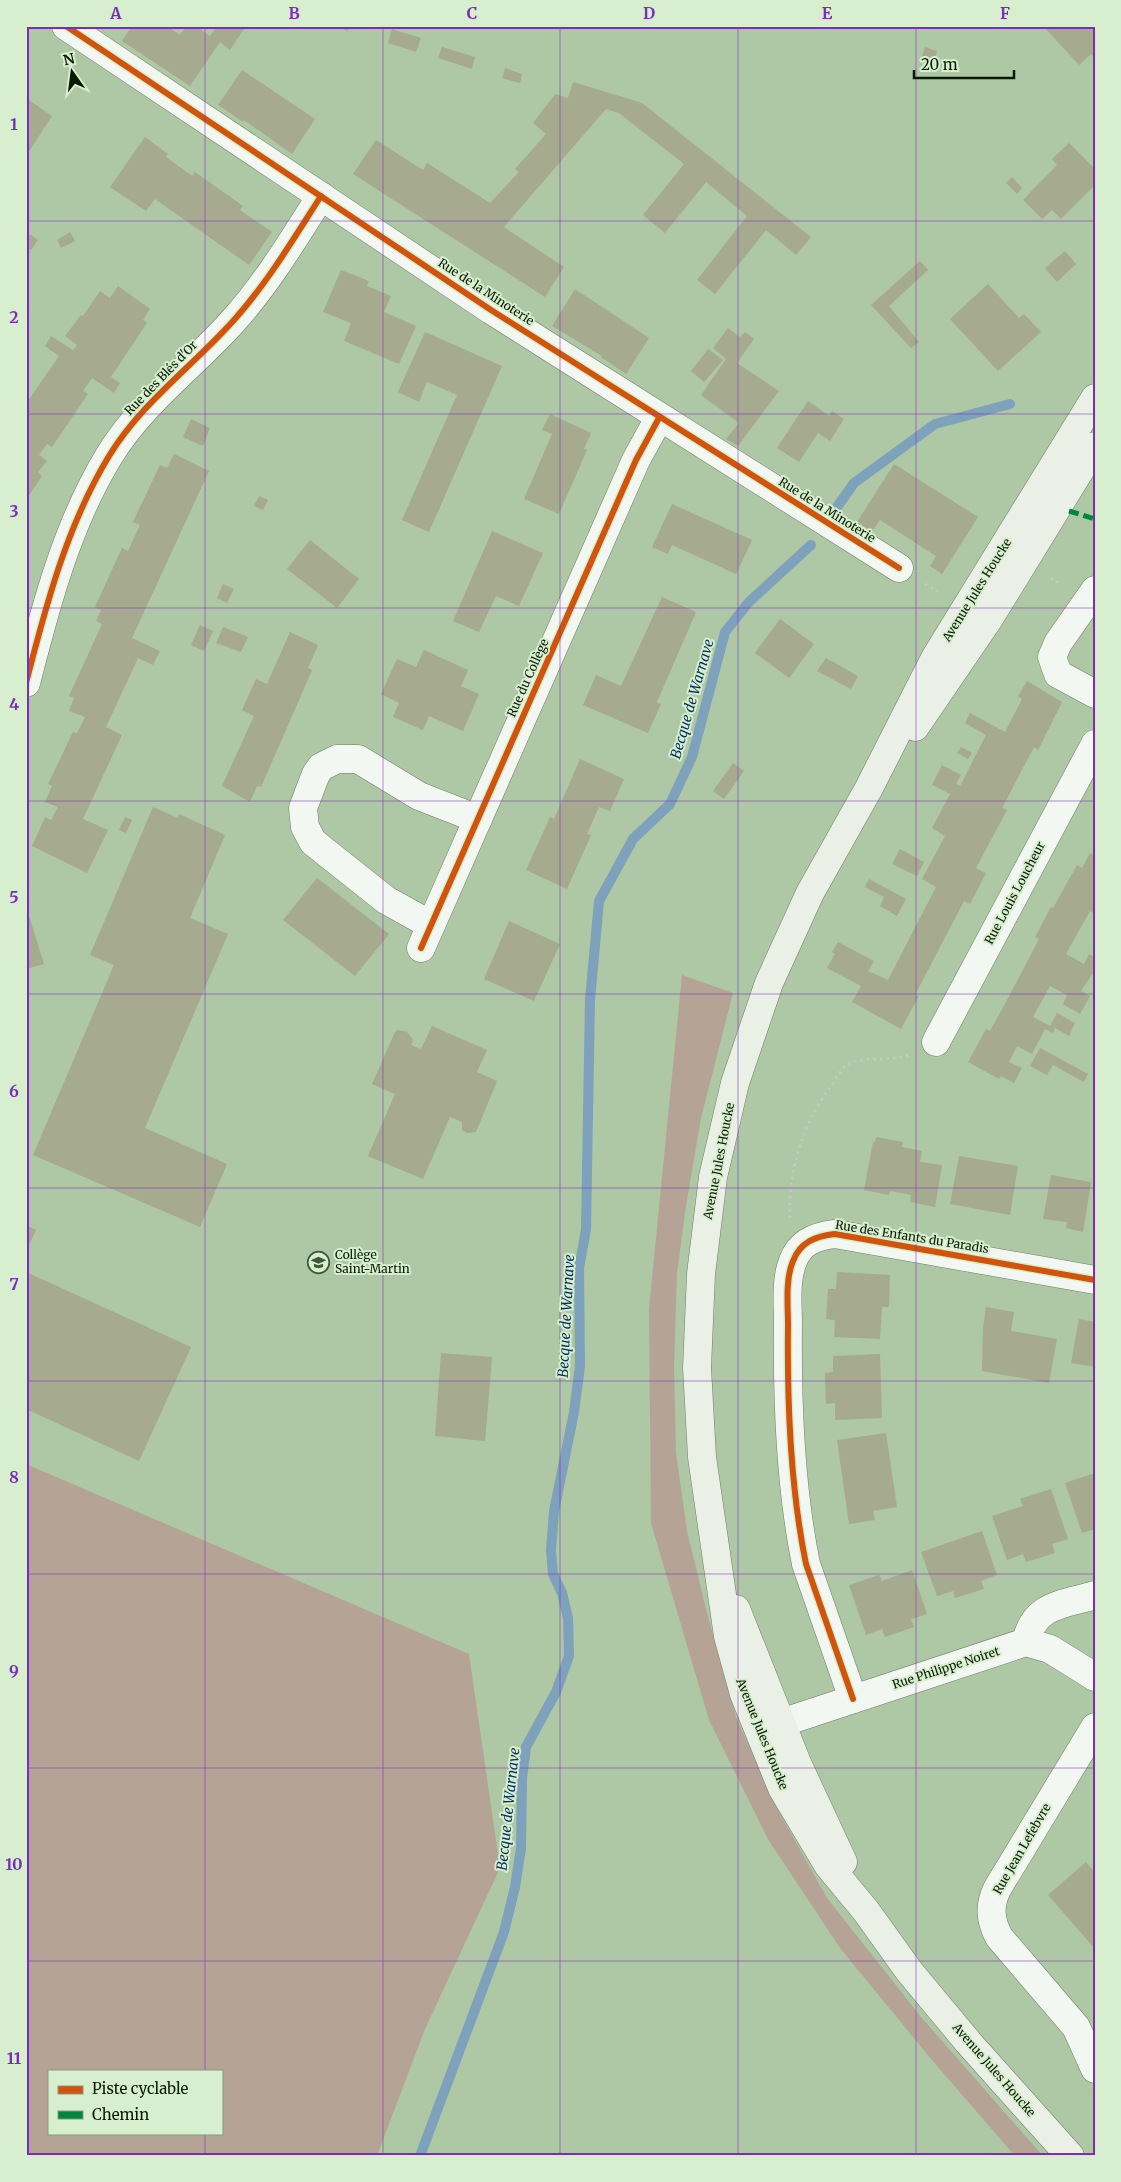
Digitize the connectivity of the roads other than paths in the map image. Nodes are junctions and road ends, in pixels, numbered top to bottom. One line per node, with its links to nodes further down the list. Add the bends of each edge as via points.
1 (66, 26): 2 (street, Rue de la Minoterie)
2 (321, 196): 4 (street, Rue de la Minoterie); 8 (street, Rue des Blés d'Or, via 268,278 235,319 148,405 109,456 69,538 48,598)
3 (1095, 398): 11 (main road, Avenue Jules Houcke, via 935,658)
4 (659, 418): 6 (street, Rue de la Minoterie); 12 (street, Rue du Collège, via 636,460)
5 (1095, 446): 11 (main road, Avenue Jules Houcke, via 986,624)
6 (899, 568)
7 (1095, 590): 9 (street, via 1054,650 1054,667 1061,675)
8 (26, 683)
9 (1095, 694)
10 (1095, 744): 13 (street, Rue Louis Loucheur)
11 (869, 788): 15 (main road, Avenue Jules Houcke, via 810,893 769,983 735,1083 713,1177 700,1274 697,1368 703,1465)
12 (478, 819): 12 (street, Rue du Collège, via 419,796 358,759 348,757 321,767 303,808 305,827 313,842 426,936)
13 (924, 1046)
14 (1095, 1280): 19 (street, Rue des Enfants du Paradis, via 835,1234 813,1238 797,1252 789,1272 787,1378 802,1541 806,1564)
15 (719, 1564): 20 (main road, Avenue Jules Houcke); 22 (main road, Avenue Jules Houcke, via 723,1612 734,1661 768,1755 782,1788 814,1844)
16 (1095, 1595): 17 (street, via 1042,1613 1030,1625)
17 (1026, 1642): 18 (street, via 1050,1649); 19 (street, Rue Philippe Noiret)
18 (1095, 1677)
19 (853, 1699): 20 (street, Rue Philippe Noiret)
20 (780, 1723): 22 (main road, Avenue Jules Houcke)
21 (1095, 1727): 23 (street, Rue Jean Lefebvre, via 997,1889 991,1909 991,1919 999,1937 1076,2027)
22 (866, 1911): 24 (main road, Avenue Jules Houcke, via 937,2006)
23 (1095, 2069)
24 (1070, 2156)

